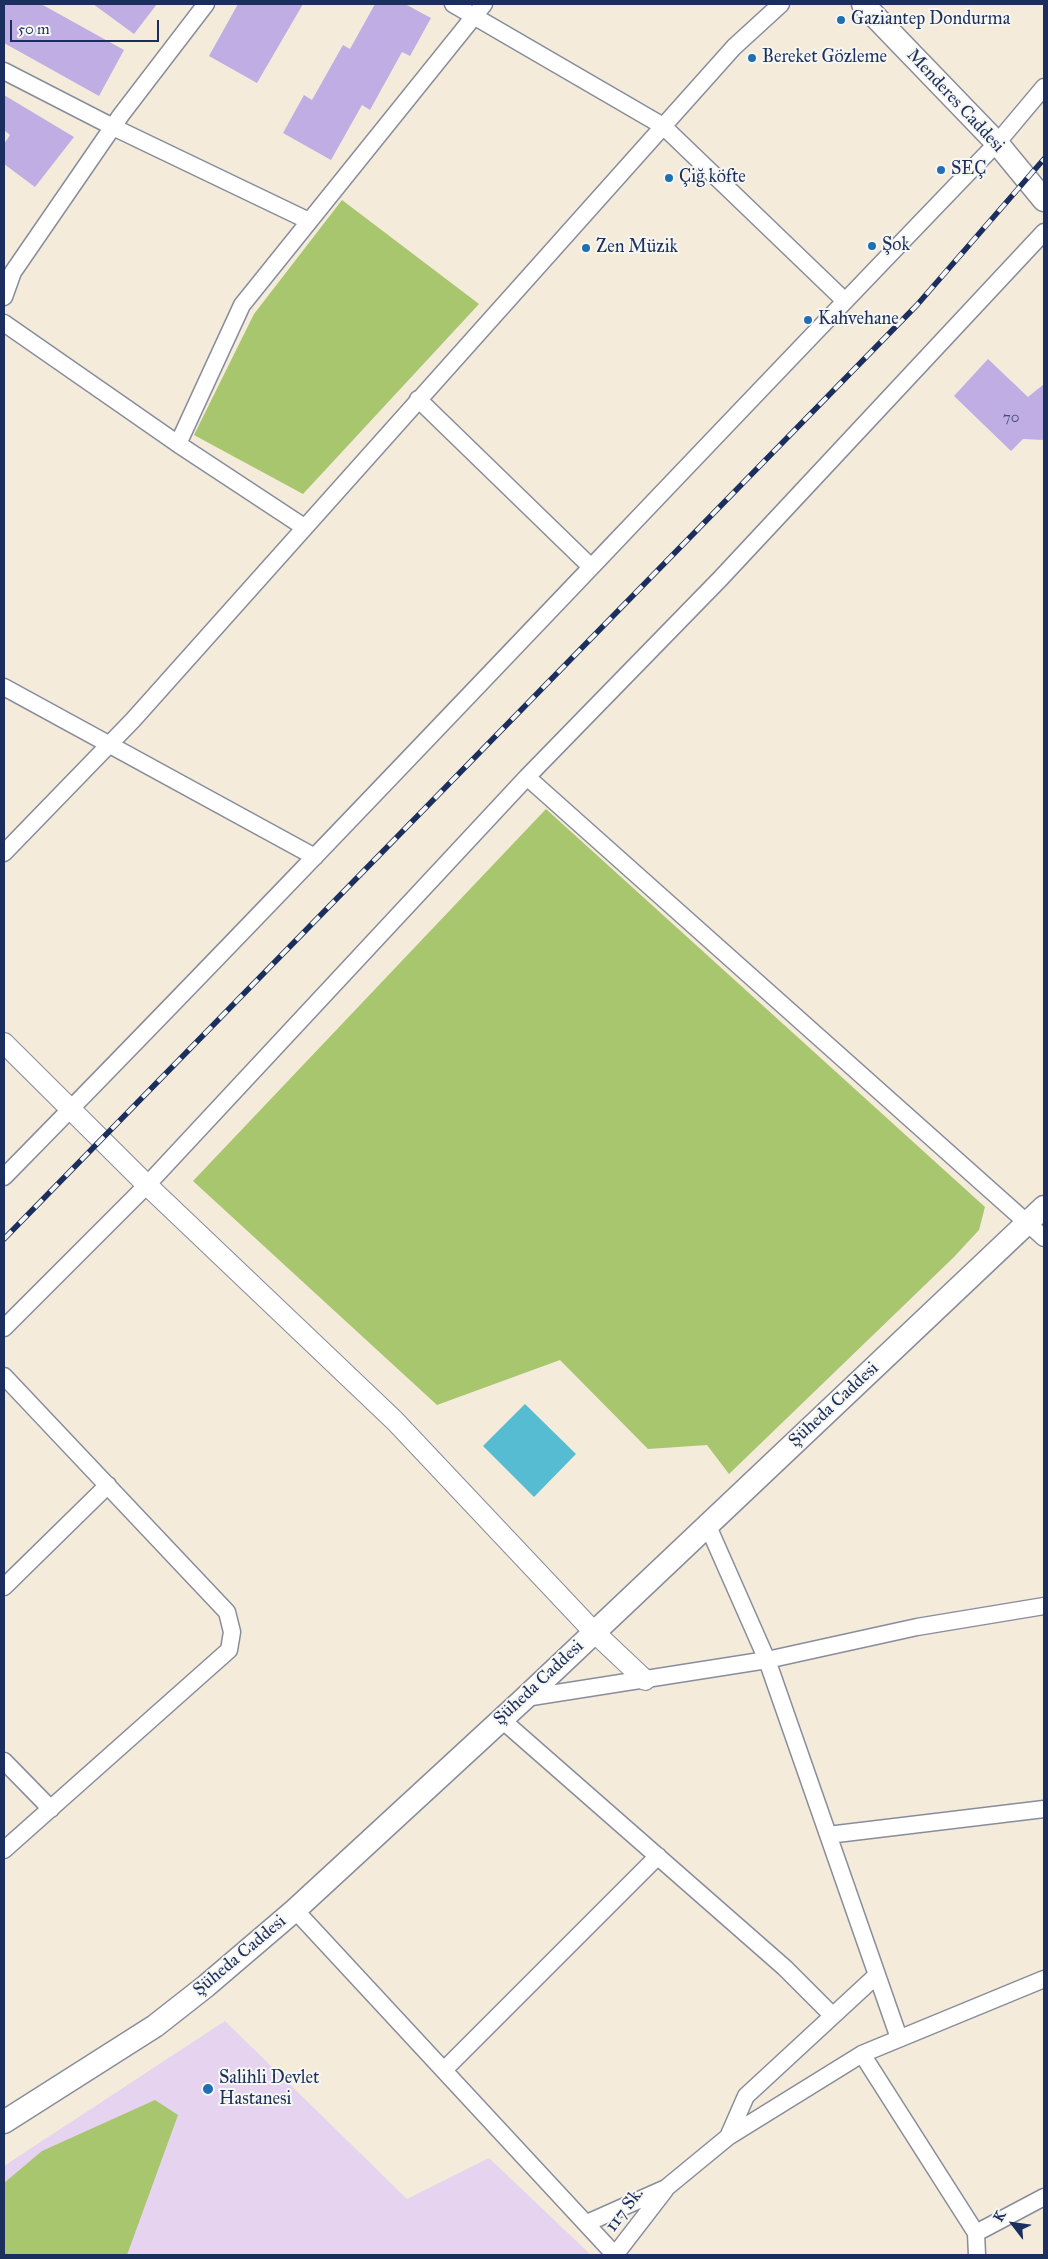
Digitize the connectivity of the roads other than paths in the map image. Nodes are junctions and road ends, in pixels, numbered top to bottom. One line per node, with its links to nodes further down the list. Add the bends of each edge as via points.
1 (206, 4): 9 (street)
2 (452, 4): 5 (street)
3 (781, 4): 8 (street, via 734,46)
4 (863, 4): 10 (main road, Menderes Caddesi)
5 (480, 10): 8 (street); 12 (street)
6 (4, 71): 9 (street)
7 (1044, 87): 10 (street)
8 (663, 126): 15 (street); 17 (street)
9 (113, 127): 12 (street); 14 (street, via 13,272)
10 (997, 143): 11 (main road, Menderes Caddesi); 15 (street)
11 (1044, 200)
12 (309, 222): 18 (street, via 242,305)
13 (1044, 232): 23 (street, via 720,579)
14 (4, 297)
15 (845, 301): 20 (street)
16 (4, 323): 18 (street)
17 (418, 399): 19 (street); 20 (street)
18 (178, 444): 19 (street)
19 (304, 527): 22 (street)
20 (590, 566): 25 (street)
21 (4, 686): 22 (street)
22 (110, 743): 24 (street); 25 (street)
23 (527, 777): 29 (street); 31 (street)
24 (4, 853)
25 (315, 857): 27 (street)
26 (4, 1043): 27 (street)
27 (72, 1108): 28 (street); 29 (street)
28 (4, 1177)
29 (147, 1185): 33 (street); 39 (street, via 395,1421)
30 (1044, 1207): 31 (main road, Şüheda Caddesi)
31 (1027, 1223): 32 (street); 36 (main road, Şüheda Caddesi)
32 (1044, 1238)
33 (4, 1328)
34 (4, 1376): 35 (street)
35 (108, 1485): 37 (street); 46 (street, via 227,1612 232,1632 229,1650)
36 (707, 1524): 39 (main road, Şüheda Caddesi); 40 (street)
37 (4, 1586)
38 (1044, 1606): 40 (street, via 917,1627)
39 (593, 1631): 41 (street); 42 (main road, Şüheda Caddesi)
40 (767, 1660): 41 (street); 47 (street)
41 (645, 1680): 42 (street)
42 (525, 1698): 43 (main road, Şüheda Caddesi)
43 (501, 1719): 49 (street); 50 (main road, Şüheda Caddesi)
44 (4, 1761): 46 (street)
45 (1044, 1808): 47 (street)
46 (51, 1809): 48 (street)
47 (828, 1835): 51 (street)
48 (4, 1850)
49 (658, 1856): 53 (street, via 785,1968); 56 (street)
50 (295, 1910): 56 (street); 57 (main road, Şüheda Caddesi, via 155,2026)
51 (877, 1975): 53 (street); 54 (street)
52 (1044, 1979): 54 (street)
53 (832, 2016): 58 (street, via 746,2096)
54 (899, 2038): 55 (street)
55 (862, 2054): 58 (street); 62 (street)
56 (444, 2070): 61 (street)
57 (4, 2122)
58 (728, 2137): 59 (street)
59 (666, 2188): 61 (street); 63 (street, 117 Sk.)
60 (1044, 2197): 62 (street)
61 (587, 2224): 63 (street)
62 (976, 2233): 64 (street)
63 (615, 2255)
64 (977, 2255)

